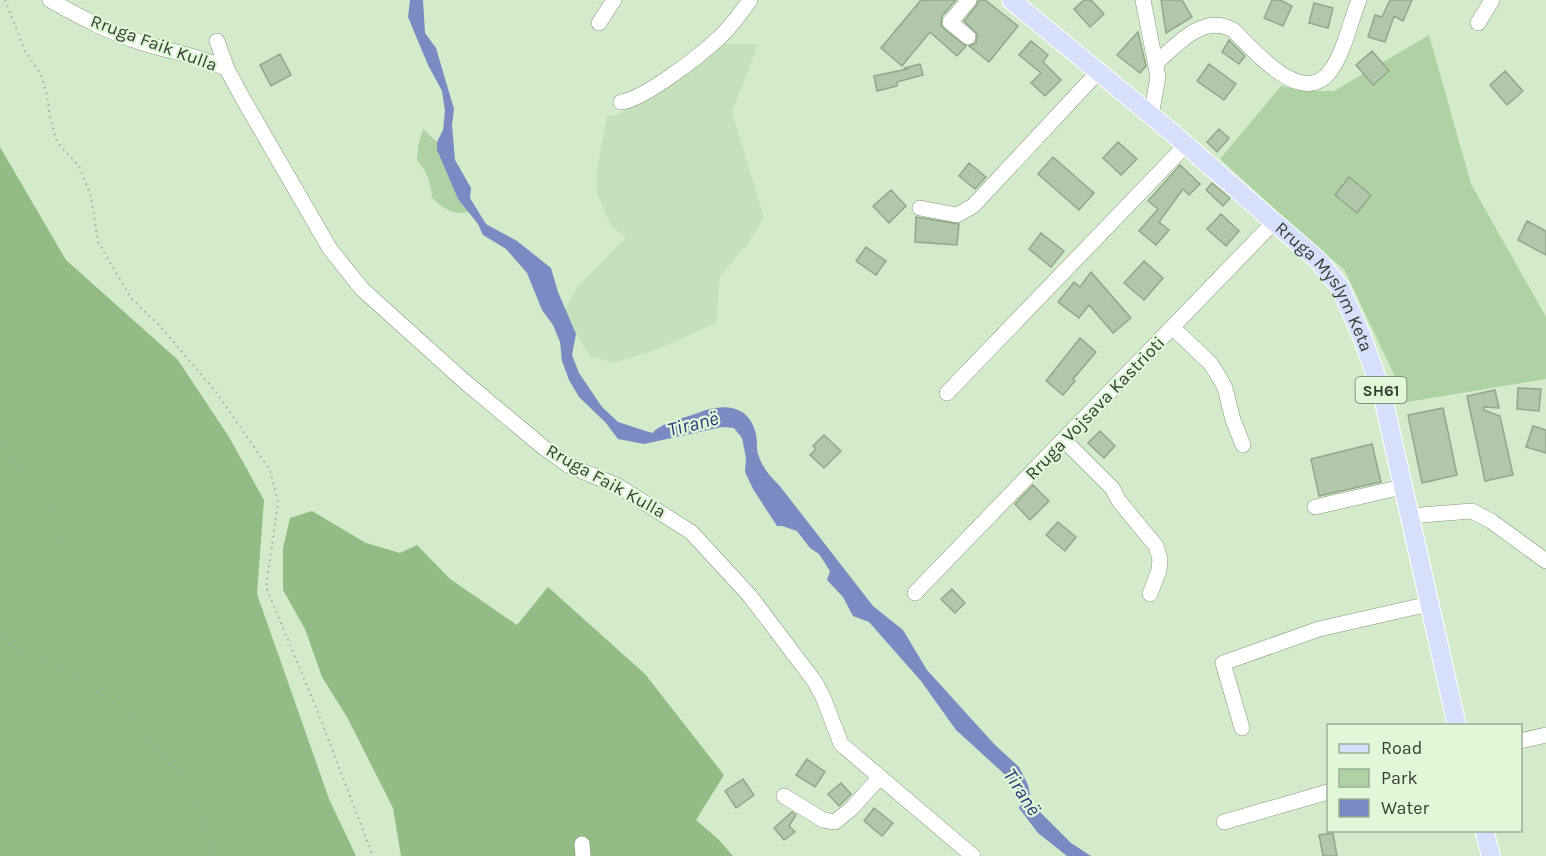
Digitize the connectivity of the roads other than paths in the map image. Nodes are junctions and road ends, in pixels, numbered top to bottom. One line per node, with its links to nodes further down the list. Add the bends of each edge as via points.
1 (50, 0): 14 (street, Rruga Faik Kulla, via 103,28)
2 (614, 0): 9 (street)
3 (750, 0): 16 (street, via 719,38 659,84)
4 (969, 0): 11 (street, via 950,22)
5 (1011, 0): 15 (main road, Rruga Myslym Keta / SH61)
6 (1143, 0): 13 (street)
7 (1359, 0): 13 (street, via 1338,58 1322,79 1311,83 1279,73 1224,25 1214,24 1191,33)
8 (1492, 0): 10 (street)
9 (599, 23)
10 (1478, 24)
11 (968, 37)
12 (217, 40): 14 (street, Rruga Faik Kulla)
13 (1156, 63): 17 (street, via 1158,77)
14 (227, 69): 36 (street, Rruga Faik Kulla, via 330,249 362,289 543,447 568,465 618,486 691,532 750,596 815,682 842,744)
15 (1098, 73): 17 (main road, Rruga Myslym Keta / SH61); 19 (street, via 973,206 957,215)
16 (621, 102)
17 (1151, 116): 18 (main road, Rruga Myslym Keta / SH61)
18 (1186, 145): 20 (main road, Rruga Myslym Keta / SH61); 22 (street)
19 (920, 208)
20 (1275, 222): 21 (street, Rruga Vojsava Kastrioti); 25 (main road, Rruga Myslym Keta / SH61, via 1340,287 1382,393)
21 (1173, 328): 23 (street, Rruga Vojsava Kastrioti); 24 (street, via 1219,376)
22 (947, 393)
23 (1064, 440): 29 (street, Rruga Vojsava Kastrioti); 30 (street, via 1112,488 1156,546 1159,570)
24 (1243, 445)
25 (1402, 487): 26 (street); 27 (main road, Rruga Myslym Keta / SH61)
26 (1315, 507)
27 (1409, 516): 28 (street, via 1472,511); 31 (main road, Rruga Myslym Keta / SH61)
28 (1546, 561)
29 (915, 593)
30 (1150, 594)
31 (1429, 604): 32 (main road, Rruga Myslym Keta / SH61); 33 (street, via 1319,629 1223,663)
32 (1457, 724)
33 (1242, 728)
34 (1546, 735): 35 (street)
35 (1522, 741)
36 (879, 778): 38 (street, via 835,822 824,820); 41 (street, Rruga Faik Kulla)
37 (1325, 793): 39 (street)
38 (784, 796)
39 (1224, 822)
40 (1484, 832): 42 (main road)
41 (973, 856)
42 (1491, 856)

